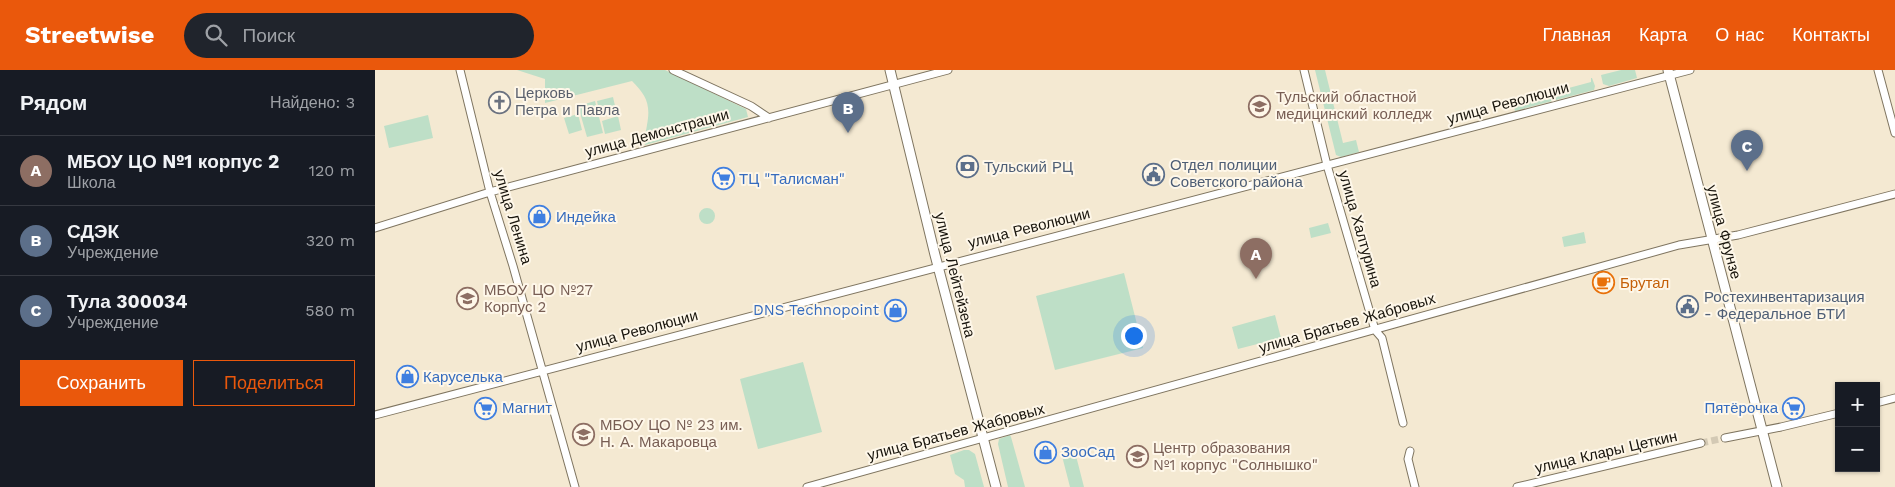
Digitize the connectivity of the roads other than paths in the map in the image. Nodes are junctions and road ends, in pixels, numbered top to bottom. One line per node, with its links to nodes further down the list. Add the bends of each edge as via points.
1 (460, 70): 13 (street, улица Ленина)
2 (673, 70): 10 (street, via 751,106)
3 (890, 70): 9 (street, улица Лейтейзена)
4 (948, 70): 9 (street, улица Демонстрации)
5 (1304, 70): 12 (street, улица Халтурина)
6 (1690, 70): 8 (street, улица Революции)
7 (1877, 70): 11 (street)
8 (1668, 73): 12 (street, улица Революции); 16 (street, улица Фрунзе)
9 (894, 84): 10 (street, улица Демонстрации); 17 (street, улица Лейтейзена)
10 (769, 118): 13 (street, улица Демонстрации)
11 (1895, 133)
12 (1327, 166): 17 (street, улица Революции); 18 (street, улица Халтурина)
13 (490, 192): 15 (street, улица Демонстрации); 19 (street, улица Ленина)
14 (1895, 194): 16 (street, улица Братьев Жабровых, via 1738,235)
15 (375, 228)
16 (1711, 239): 18 (street, улица Братьев Жабровых, via 1679,245); 25 (street, улица Фрунзе)
17 (938, 266): 19 (street, улица Революции); 27 (street, улица Лейтейзена)
18 (1375, 330): 24 (street, улица Халтурина, via 1382,338); 27 (street, улица Братьев Жабровых)
19 (542, 370): 22 (street, улица Революции); 30 (street, улица Ленина)
20 (1895, 398): 21 (street)
21 (1880, 403)
22 (375, 414)
23 (1835, 415): 25 (street)
24 (1403, 423)
25 (1762, 431): 26 (street); 35 (street, улица Фрунзе)
26 (1725, 438)
27 (983, 439): 31 (street, улица Братьев Жабровых); 32 (street, улица Лейтейзена)
28 (1701, 443): 34 (street, улица Клары Цеткин)
29 (1410, 451): 33 (street, via 1408,459)
30 (575, 487)
31 (807, 487)
32 (996, 487)
33 (1415, 487)
34 (1517, 487)
35 (1777, 487)

